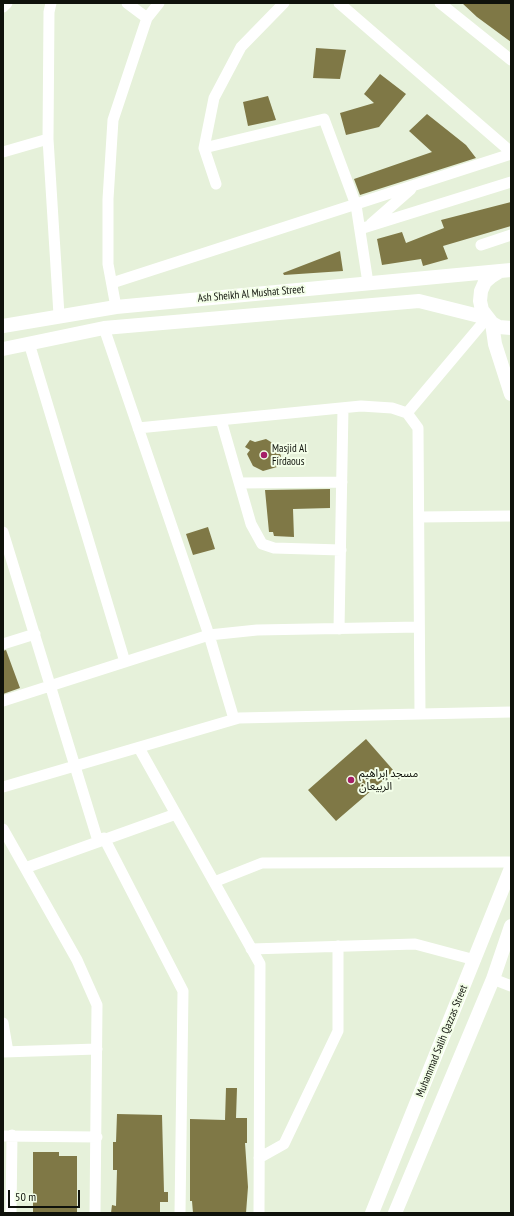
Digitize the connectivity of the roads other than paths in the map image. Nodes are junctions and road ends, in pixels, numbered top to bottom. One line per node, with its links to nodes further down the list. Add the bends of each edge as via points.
1 (7, 3): 8 (street)
2 (51, 3): 11 (street)
3 (127, 3): 9 (street)
4 (159, 3): 9 (street)
5 (284, 3): 12 (street, via 241,47 214,98)
6 (339, 3): 14 (street)
7 (440, 3): 10 (street)
8 (3, 7)
9 (146, 18): 23 (street, via 113,120 108,206 108,264)
10 (511, 60)
11 (48, 139): 13 (street); 26 (street)
12 (204, 148): 16 (street); 18 (street, via 324,119)
13 (3, 152)
14 (511, 154): 17 (street)
15 (511, 182): 19 (street)
16 (216, 184)
17 (414, 186): 18 (street); 19 (street)
18 (356, 205): 19 (street); 23 (street)
19 (364, 228): 24 (street)
20 (511, 235): 21 (street)
21 (481, 245)
22 (508, 270): 24 (street, Ash Sheikh Al Mushat Street); 27 (street, via 492,276 485,282 481,291 481,305)
23 (112, 283): 25 (street)
24 (368, 283): 25 (street, Ash Sheikh Al Mushat Street)
25 (116, 307): 26 (street, Ash Sheikh Al Mushat Street)
26 (59, 315): 28 (street, Ash Sheikh Al Mushat Street)
27 (489, 320): 29 (street, Ash Sheikh Al Mushat Street, via 420,301); 30 (street, Ash Sheikh Al Mushat Street, via 499,327); 33 (street); 35 (street)
28 (3, 326)
29 (104, 328): 31 (street, Ash Sheikh Al Mushat Street); 37 (street)
30 (511, 328)
31 (29, 343): 32 (street, Ash Sheikh Al Mushat Street); 49 (street)
32 (3, 349)
33 (511, 394)
34 (342, 408): 35 (street, via 392,408); 36 (street); 38 (street)
35 (407, 413): 41 (street, via 418,428)
36 (221, 420): 37 (street); 39 (street)
37 (138, 428): 47 (street)
38 (342, 482): 39 (street); 43 (street)
39 (240, 483): 43 (street, via 251,524 262,544 274,548)
40 (511, 516): 41 (street)
41 (419, 518): 44 (street)
42 (3, 532): 46 (street)
43 (341, 550): 45 (street)
44 (420, 627): 45 (street); 53 (street)
45 (339, 629): 47 (street, via 257,630)
46 (35, 634): 48 (street); 50 (street)
47 (209, 635): 49 (street); 54 (street)
48 (3, 644)
49 (125, 662): 50 (street)
50 (51, 686): 51 (street); 56 (street)
51 (3, 701)
52 (511, 712): 53 (street)
53 (420, 714): 54 (street)
54 (234, 719): 55 (street)
55 (139, 748): 56 (street); 58 (street)
56 (75, 766): 57 (street); 60 (street)
57 (3, 787)
58 (176, 814): 60 (street); 64 (street)
59 (3, 829): 62 (street)
60 (101, 840): 62 (street); 79 (street, via 184,991)
61 (511, 862): 64 (street, via 262,862)
62 (25, 868): 72 (street, via 77,960 97,1005)
63 (511, 868): 68 (street, Muhammad Salih Qazzas Street)
64 (214, 882): 67 (street)
65 (511, 926): 69 (street, Muhammad Salih Qazzas Street)
66 (338, 946): 67 (street); 68 (street, via 415,944); 76 (street, via 338,1031 284,1144)
67 (251, 949): 76 (street, via 260,964)
68 (475, 960): 81 (street, Muhammad Salih Qazzas Street)
69 (493, 979): 70 (street); 82 (street, Muhammad Salih Qazzas Street)
70 (511, 986)
71 (3, 1022): 73 (street)
72 (97, 1050): 73 (street); 75 (street)
73 (6, 1052)
74 (8, 1136): 75 (street); 77 (street)
75 (97, 1137): 78 (street)
76 (259, 1158): 80 (street)
77 (11, 1213)
78 (95, 1213)
79 (180, 1213)
80 (259, 1213)
81 (372, 1213)
82 (395, 1213)

